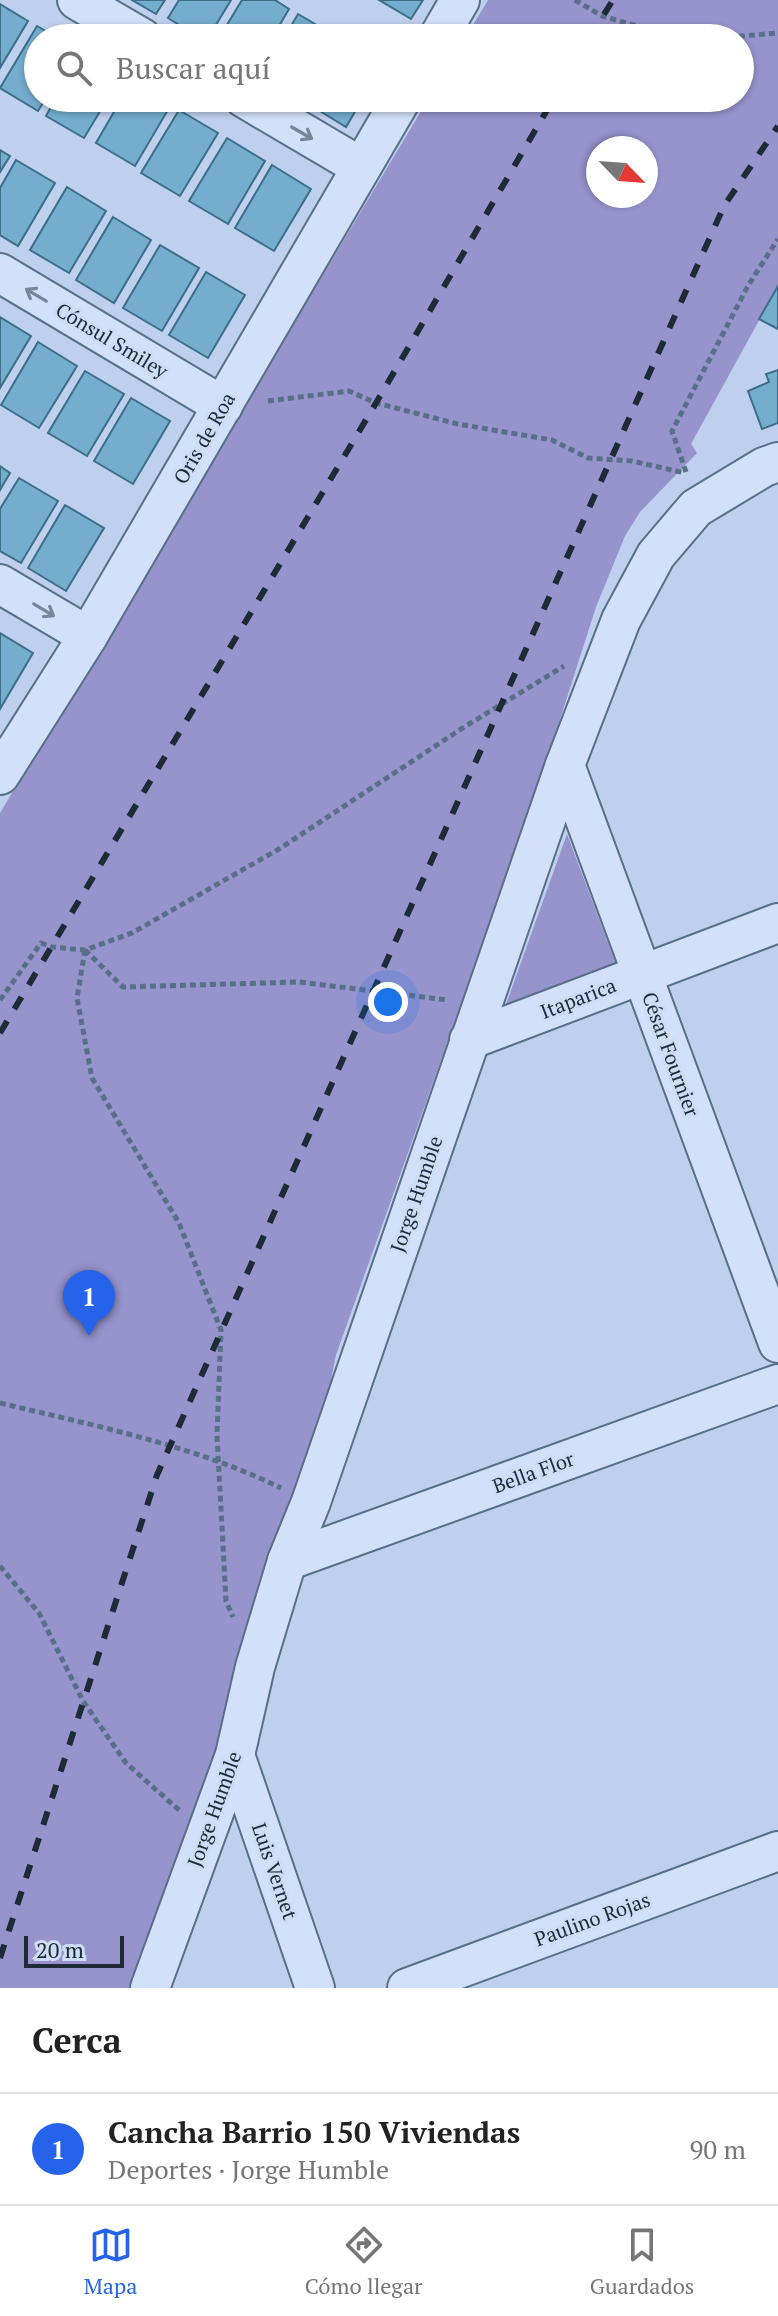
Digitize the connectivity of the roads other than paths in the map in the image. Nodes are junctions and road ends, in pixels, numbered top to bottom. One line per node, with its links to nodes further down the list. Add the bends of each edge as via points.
1 (77, 0): 3 (street)
2 (460, 0): 4 (street)
3 (118, 24)
4 (446, 24)
5 (268, 112): 7 (street, one-way to 7)
6 (394, 112): 7 (street, Oris de Roa)
7 (361, 167): 9 (street, Oris de Roa)
8 (0, 273): 9 (street, Cónsul Smiley, one-way to 8)
9 (223, 406): 12 (street, Oris de Roa)
10 (778, 462): 13 (street, Jorge Humble, via 692,491 621,620)
11 (0, 584): 12 (street, one-way to 12)
12 (88, 636): 14 (street, Oris de Roa)
13 (565, 765): 16 (street, César Fournier); 17 (street, Jorge Humble)
14 (0, 775)
15 (778, 923): 16 (street, Itaparica)
16 (641, 974): 17 (street, Itaparica); 18 (street, César Fournier)
17 (469, 1040): 20 (street, Jorge Humble)
18 (778, 1343)
19 (778, 1384): 20 (street, Bella Flor)
20 (287, 1561): 21 (street, Jorge Humble)
21 (235, 1755): 23 (street, Jorge Humble); 24 (street, Luis Vernet)
22 (778, 1851): 25 (street, Paulino Rojas)
23 (150, 1988)
24 (315, 1988)
25 (407, 1988)

